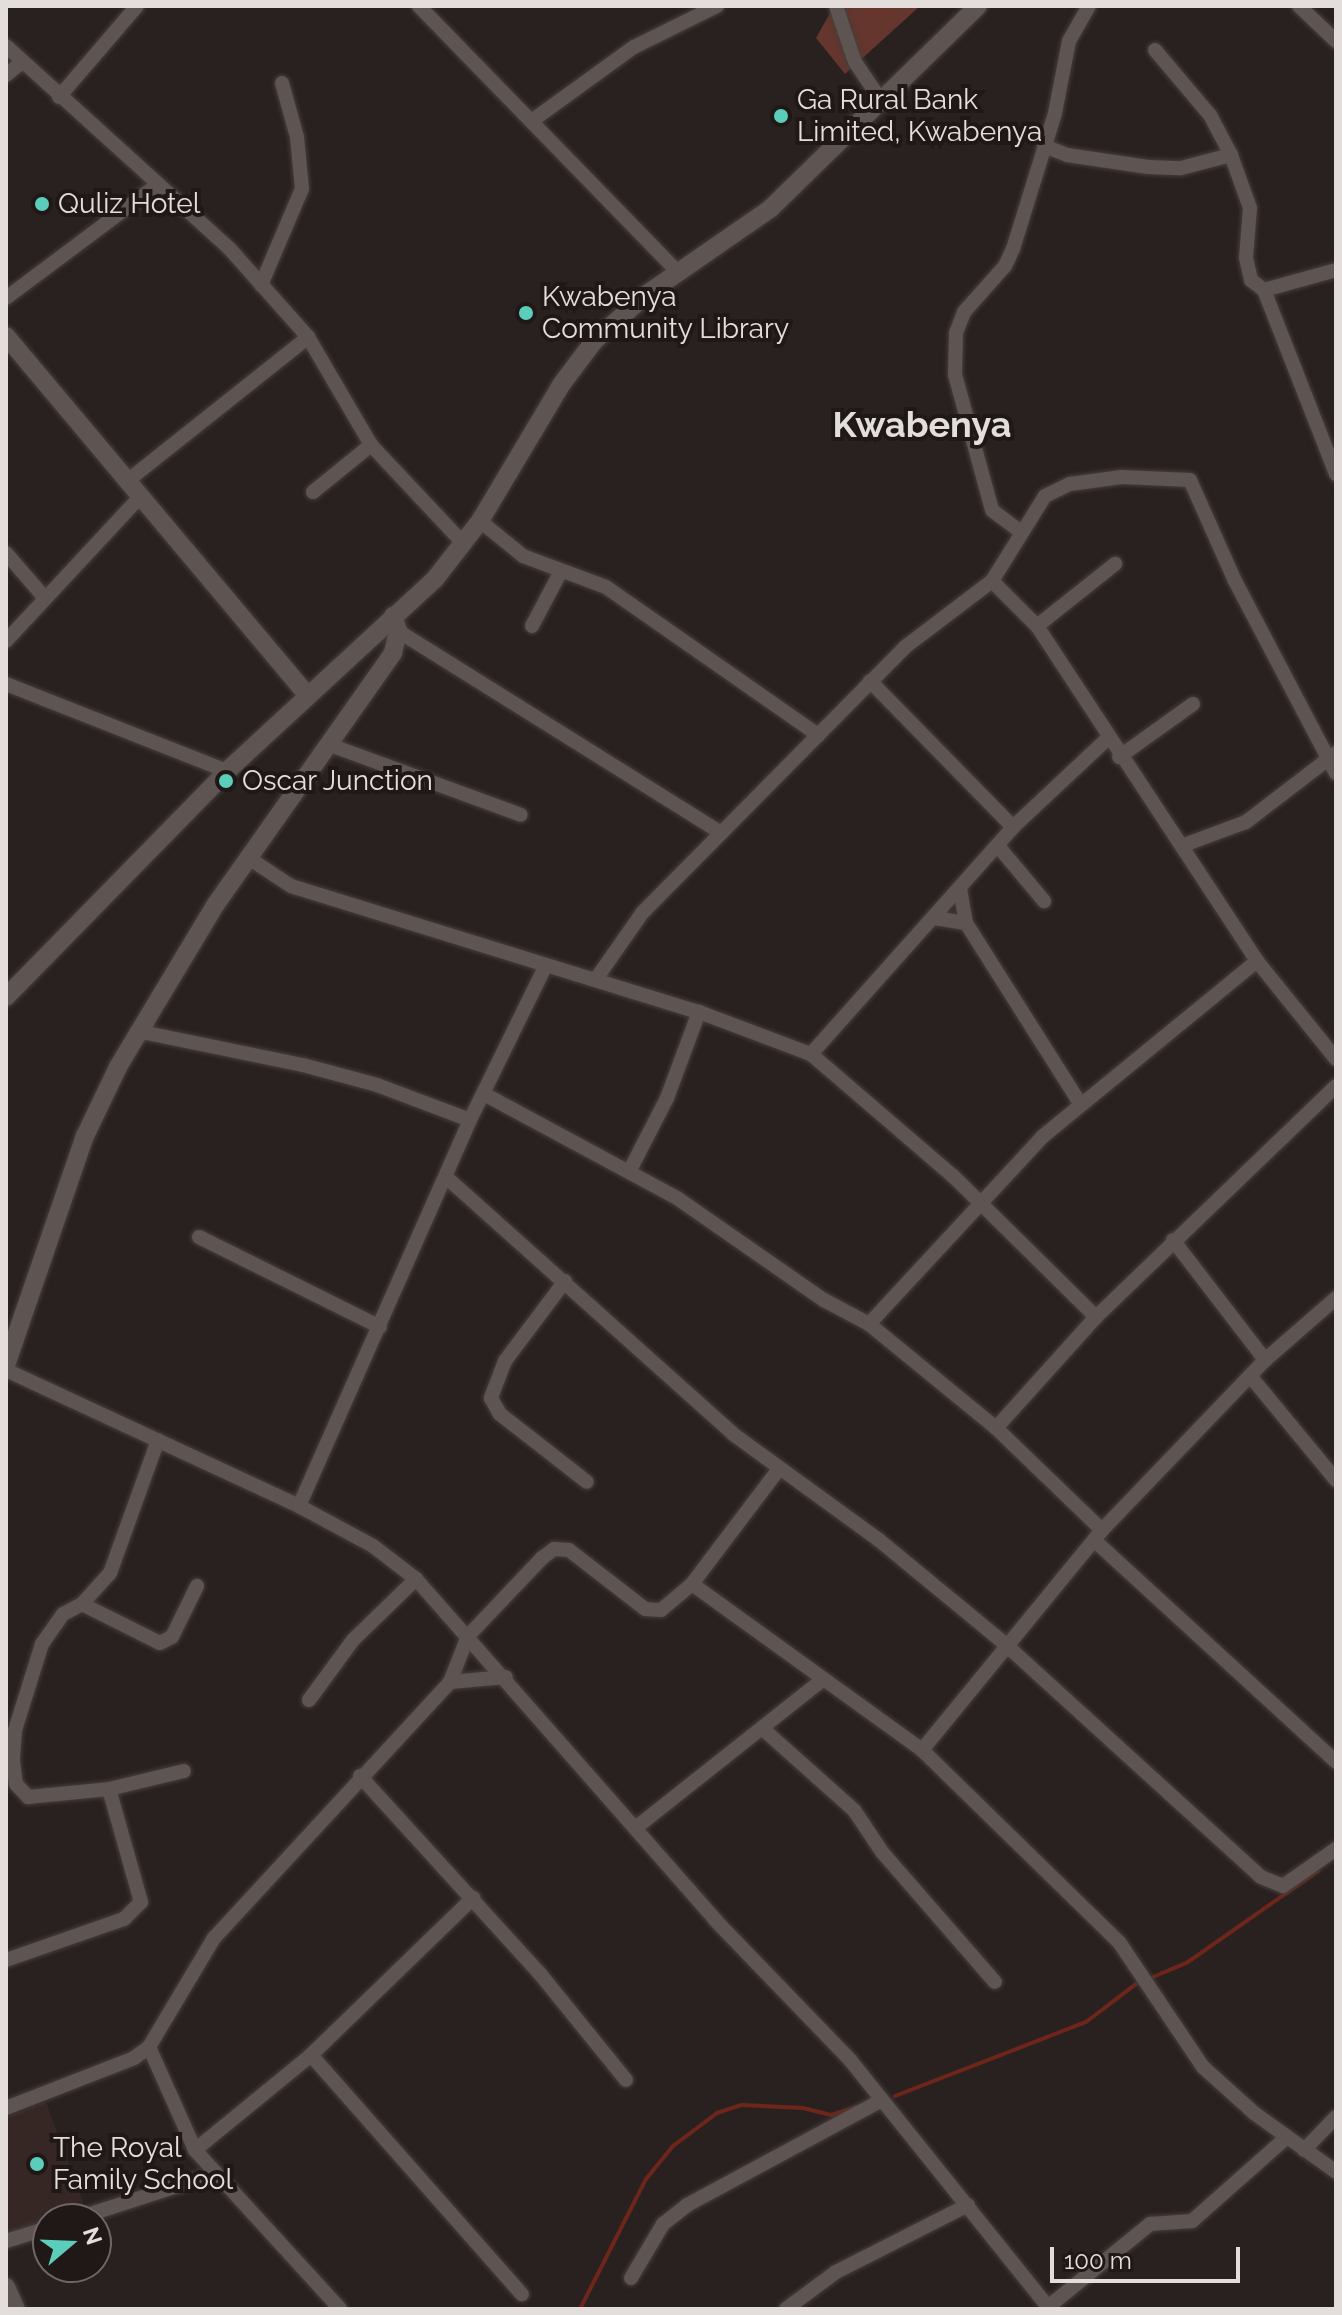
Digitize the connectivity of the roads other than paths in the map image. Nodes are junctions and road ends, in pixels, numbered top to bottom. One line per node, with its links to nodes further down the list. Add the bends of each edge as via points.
1 (137, 6): 14 (street)
2 (717, 6): 16 (street, via 634,47)
3 (836, 6): 15 (street, via 855,62)
4 (978, 6): 15 (main road)
5 (1089, 6): 17 (street, via 1069,41)
6 (1299, 6): 8 (street)
7 (426, 8): 16 (street)
8 (1336, 41)
9 (6, 46): 11 (street)
10 (1155, 50): 18 (street, via 1210,115)
11 (22, 62): 12 (street); 14 (street)
12 (6, 75)
13 (282, 83): 22 (street, via 302,166 302,189)
14 (59, 97): 19 (street)
15 (880, 99): 21 (main road, via 771,208)
16 (533, 120): 21 (street)
17 (1044, 146): 18 (street, via 1067,155 1148,167 1181,168); 33 (street, via 1005,266 964,312 955,343 955,375 992,510)
18 (1231, 155): 23 (street, via 1250,208 1247,267 1256,287)
19 (157, 185): 22 (street, via 229,248); 24 (street)
20 (1336, 270): 23 (street)
21 (678, 272): 32 (main road, via 584,352)
22 (261, 285): 26 (street)
23 (1264, 290): 28 (street)
24 (6, 298)
25 (6, 336): 29 (main road)
26 (308, 337): 27 (street); 29 (street)
27 (371, 445): 30 (street); 34 (street)
28 (1336, 474)
29 (126, 482): 31 (main road)
30 (313, 492)
31 (139, 498): 39 (street); 46 (main road)
32 (480, 521): 34 (main road); 37 (street, via 523,556)
33 (1021, 532): 38 (street); 52 (street, via 1045,496 1070,484 1122,477 1190,480 1235,581)
34 (464, 544): 40 (main road)
35 (6, 553): 39 (street)
36 (1115, 564): 42 (street)
37 (561, 571): 41 (street); 48 (street, via 606,587)
38 (992, 581): 42 (street); 44 (street)
39 (44, 597): 43 (street)
40 (395, 624): 46 (main road); 50 (main road, via 393,653); 56 (street)
41 (532, 626)
42 (1037, 626): 49 (street)
43 (6, 641)
44 (870, 681): 48 (street); 55 (street)
45 (6, 684): 53 (street)
46 (306, 694): 53 (main road)
47 (1193, 704): 51 (street)
48 (818, 735): 56 (street)
49 (1108, 738): 51 (street); 55 (street)
50 (330, 745): 54 (street); 59 (main road)
51 (1119, 757): 57 (street)
52 (1333, 762): 57 (street, via 1246,822)
53 (227, 771): 67 (main road)
54 (521, 815)
55 (1013, 827): 58 (street)
56 (721, 833): 66 (street, via 643,912)
57 (1184, 845): 64 (street)
58 (998, 846): 60 (street); 61 (street)
59 (247, 857): 65 (street, via 291,886); 69 (main road)
60 (960, 889): 62 (street); 63 (street)
61 (1044, 901)
62 (934, 918): 63 (street); 70 (street)
63 (966, 923): 74 (street)
64 (1257, 961): 71 (street); 74 (street)
65 (545, 967): 66 (street); 73 (street)
66 (596, 979): 68 (street)
67 (6, 997)
68 (699, 1012): 70 (street); 76 (street, via 667,1098)
69 (137, 1031): 75 (street, via 303,1065 377,1085); 87 (main road, via 85,1136)
70 (811, 1054): 78 (street)
71 (1336, 1059)
72 (1336, 1086): 80 (street)
73 (484, 1094): 75 (street); 76 (street)
74 (1080, 1103): 78 (street)
75 (470, 1120): 77 (street)
76 (630, 1170): 84 (street, via 720,1224 824,1300)
77 (446, 1177): 81 (street); 85 (street)
78 (978, 1202): 83 (street); 84 (street)
79 (199, 1237): 85 (street)
80 (1173, 1240): 83 (street); 86 (street)
81 (565, 1281): 91 (street, via 733,1434); 93 (street, via 505,1361 491,1398 500,1414)
82 (1336, 1298): 86 (street)
83 (1096, 1317): 89 (street)
84 (869, 1324): 89 (street)
85 (380, 1327): 94 (street)
86 (1265, 1360): 88 (street)
87 (6, 1367): 90 (street)
88 (1251, 1377): 92 (street); 95 (street)
89 (996, 1428): 95 (street)
90 (158, 1440): 94 (street); 99 (street, via 114,1564)
91 (779, 1469): 97 (street); 101 (street, via 879,1540)
92 (1336, 1480)
93 (587, 1482)
94 (299, 1506): 96 (street, via 373,1546)
95 (1098, 1535): 101 (street); 108 (street)
96 (416, 1579): 100 (street); 105 (street, via 353,1640)
97 (692, 1584): 100 (street, via 661,1610 651,1611 569,1550 554,1549); 103 (street)
98 (197, 1586): 99 (street, via 172,1637 160,1643)
99 (82, 1604): 111 (street, via 63,1614 42,1644 15,1730 14,1773 20,1793 28,1797)
100 (468, 1636): 102 (street); 104 (street)
101 (1005, 1644): 107 (street); 113 (street, via 1154,1783 1274,1885 1283,1886)
102 (506, 1677): 104 (street); 112 (street)
103 (822, 1680): 106 (street); 107 (street)
104 (450, 1682): 110 (street)
105 (309, 1700)
106 (763, 1729): 112 (street); 116 (street, via 854,1810 882,1852)
107 (922, 1750): 123 (street, via 1119,1942 1203,2067)
108 (1336, 1762)
109 (184, 1771): 111 (street)
110 (360, 1776): 114 (street); 117 (street, via 214,1938)
111 (109, 1789): 115 (street, via 141,1902 124,1919)
112 (638, 1826): 120 (street, via 716,1921)
113 (1336, 1849)
114 (473, 1898): 118 (street); 119 (street)
115 (6, 1960)
116 (995, 1982)
117 (149, 2047): 121 (street, via 134,2058); 124 (street)
118 (311, 2055): 124 (street); 134 (street)
119 (626, 2080)
120 (882, 2100): 128 (street); 132 (street, via 687,2205 663,2224)
121 (6, 2108)
122 (1336, 2117): 125 (street)
123 (1287, 2137): 125 (street); 135 (street, via 1192,2221 1150,2224)
124 (195, 2150): 127 (street)
125 (1304, 2150): 126 (street)
126 (1336, 2172)
127 (214, 2174): 129 (street); 137 (street)
128 (968, 2205): 135 (street); 138 (street, via 836,2272)
129 (112, 2207)
130 (32, 2233): 131 (street)
131 (6, 2241)
132 (631, 2278)
133 (6, 2287): 136 (main road)
134 (522, 2294)
135 (1049, 2308)
136 (16, 2309)
137 (340, 2309)
138 (786, 2309)

